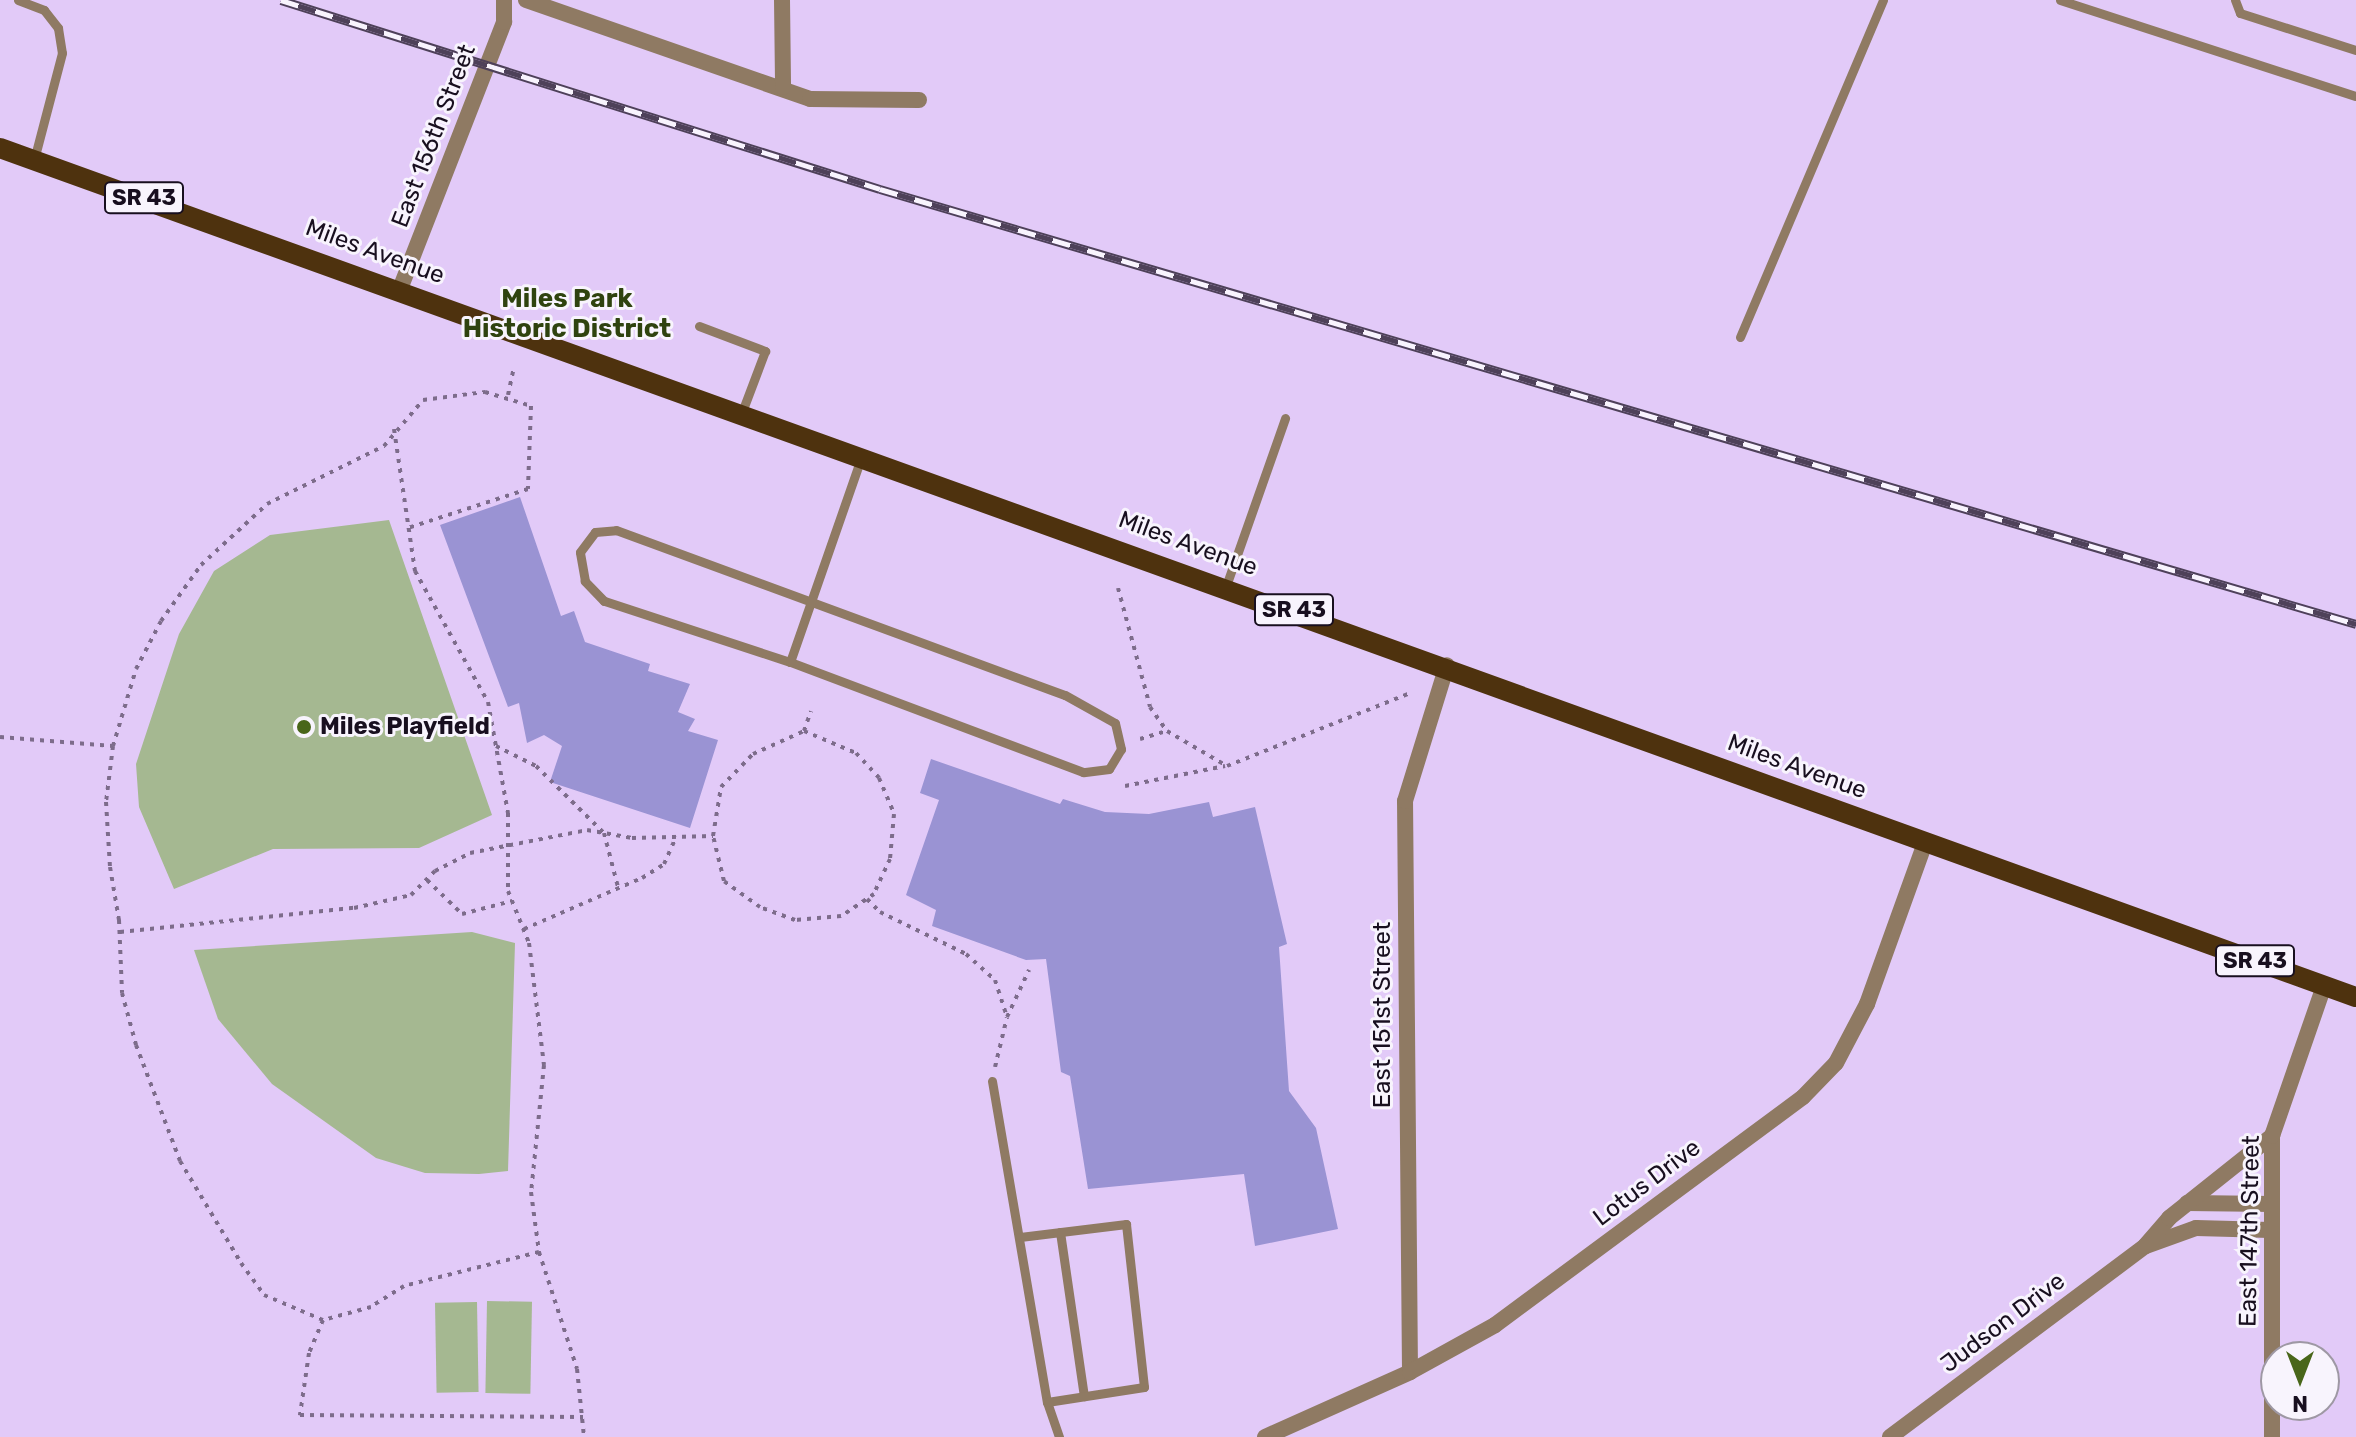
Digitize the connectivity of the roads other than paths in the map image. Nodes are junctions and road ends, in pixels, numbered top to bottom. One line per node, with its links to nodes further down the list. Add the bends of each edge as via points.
1 (18, 0): 13 (lane, via 44,10 58,28 62,53)
2 (504, 0): 14 (street, East 156th Street, via 504,22)
3 (526, 0): 9 (street)
4 (782, 0): 9 (street)
5 (1883, 0): 16 (lane)
6 (2060, 0): 10 (lane)
7 (2235, 0): 8 (lane, via 2240,13)
8 (2356, 50)
9 (783, 87): 11 (street, via 810,99)
10 (2356, 96)
11 (919, 100)
12 (0, 148): 13 (main road, Miles Avenue / SR 43)
13 (34, 160): 14 (main road, Miles Avenue / SR 43)
14 (400, 289): 17 (main road, Miles Avenue / SR 43)
15 (699, 326): 17 (lane, via 765,351)
16 (1740, 337)
17 (742, 412): 19 (main road, Miles Avenue / SR 43)
18 (1285, 418): 20 (lane)
19 (862, 455): 20 (main road, Miles Avenue / SR 43); 21 (lane)
20 (1226, 586): 23 (main road, Miles Avenue / SR 43)
21 (811, 604): 22 (lane); 22 (lane, via 616,530 595,532 580,552 585,581 604,601); 22 (lane, via 1093,707 1115,723 1121,749 1109,769 1083,772)
22 (790, 662)
23 (1447, 665): 24 (main road, Miles Avenue / SR 43); 35 (street, East 151st Street, via 1405,801)
24 (1925, 843): 25 (main road, Miles Avenue / SR 43); 35 (street, Lotus Drive, via 1867,1004 1836,1063 1803,1097 1495,1325)
25 (2324, 986): 26 (main road, Miles Avenue / SR 43); 28 (street, East 147th Street)
26 (2356, 997)
27 (992, 1081): 33 (lane)
28 (2272, 1136): 29 (street, Judson Drive); 30 (street, East 147th Street)
29 (2187, 1203): 30 (street); 34 (street, Judson Drive)
30 (2272, 1204): 31 (street, East 147th Street)
31 (2270, 1230): 34 (street, Judson Drive, via 2196,1228); 42 (street, East 147th Street)
32 (1060, 1232): 33 (lane); 36 (lane); 36 (lane, via 1126,1224 1144,1387)
33 (1020, 1237): 37 (lane)
34 (2145, 1246): 38 (street, Judson Drive)
35 (1410, 1372): 40 (street, Lotus Drive)
36 (1084, 1396): 37 (lane)
37 (1047, 1402): 39 (lane)
38 (1908, 1432): 41 (street, Judson Drive)
39 (1059, 1437)
40 (1265, 1437)
41 (1890, 1437)
42 (2272, 1437)

